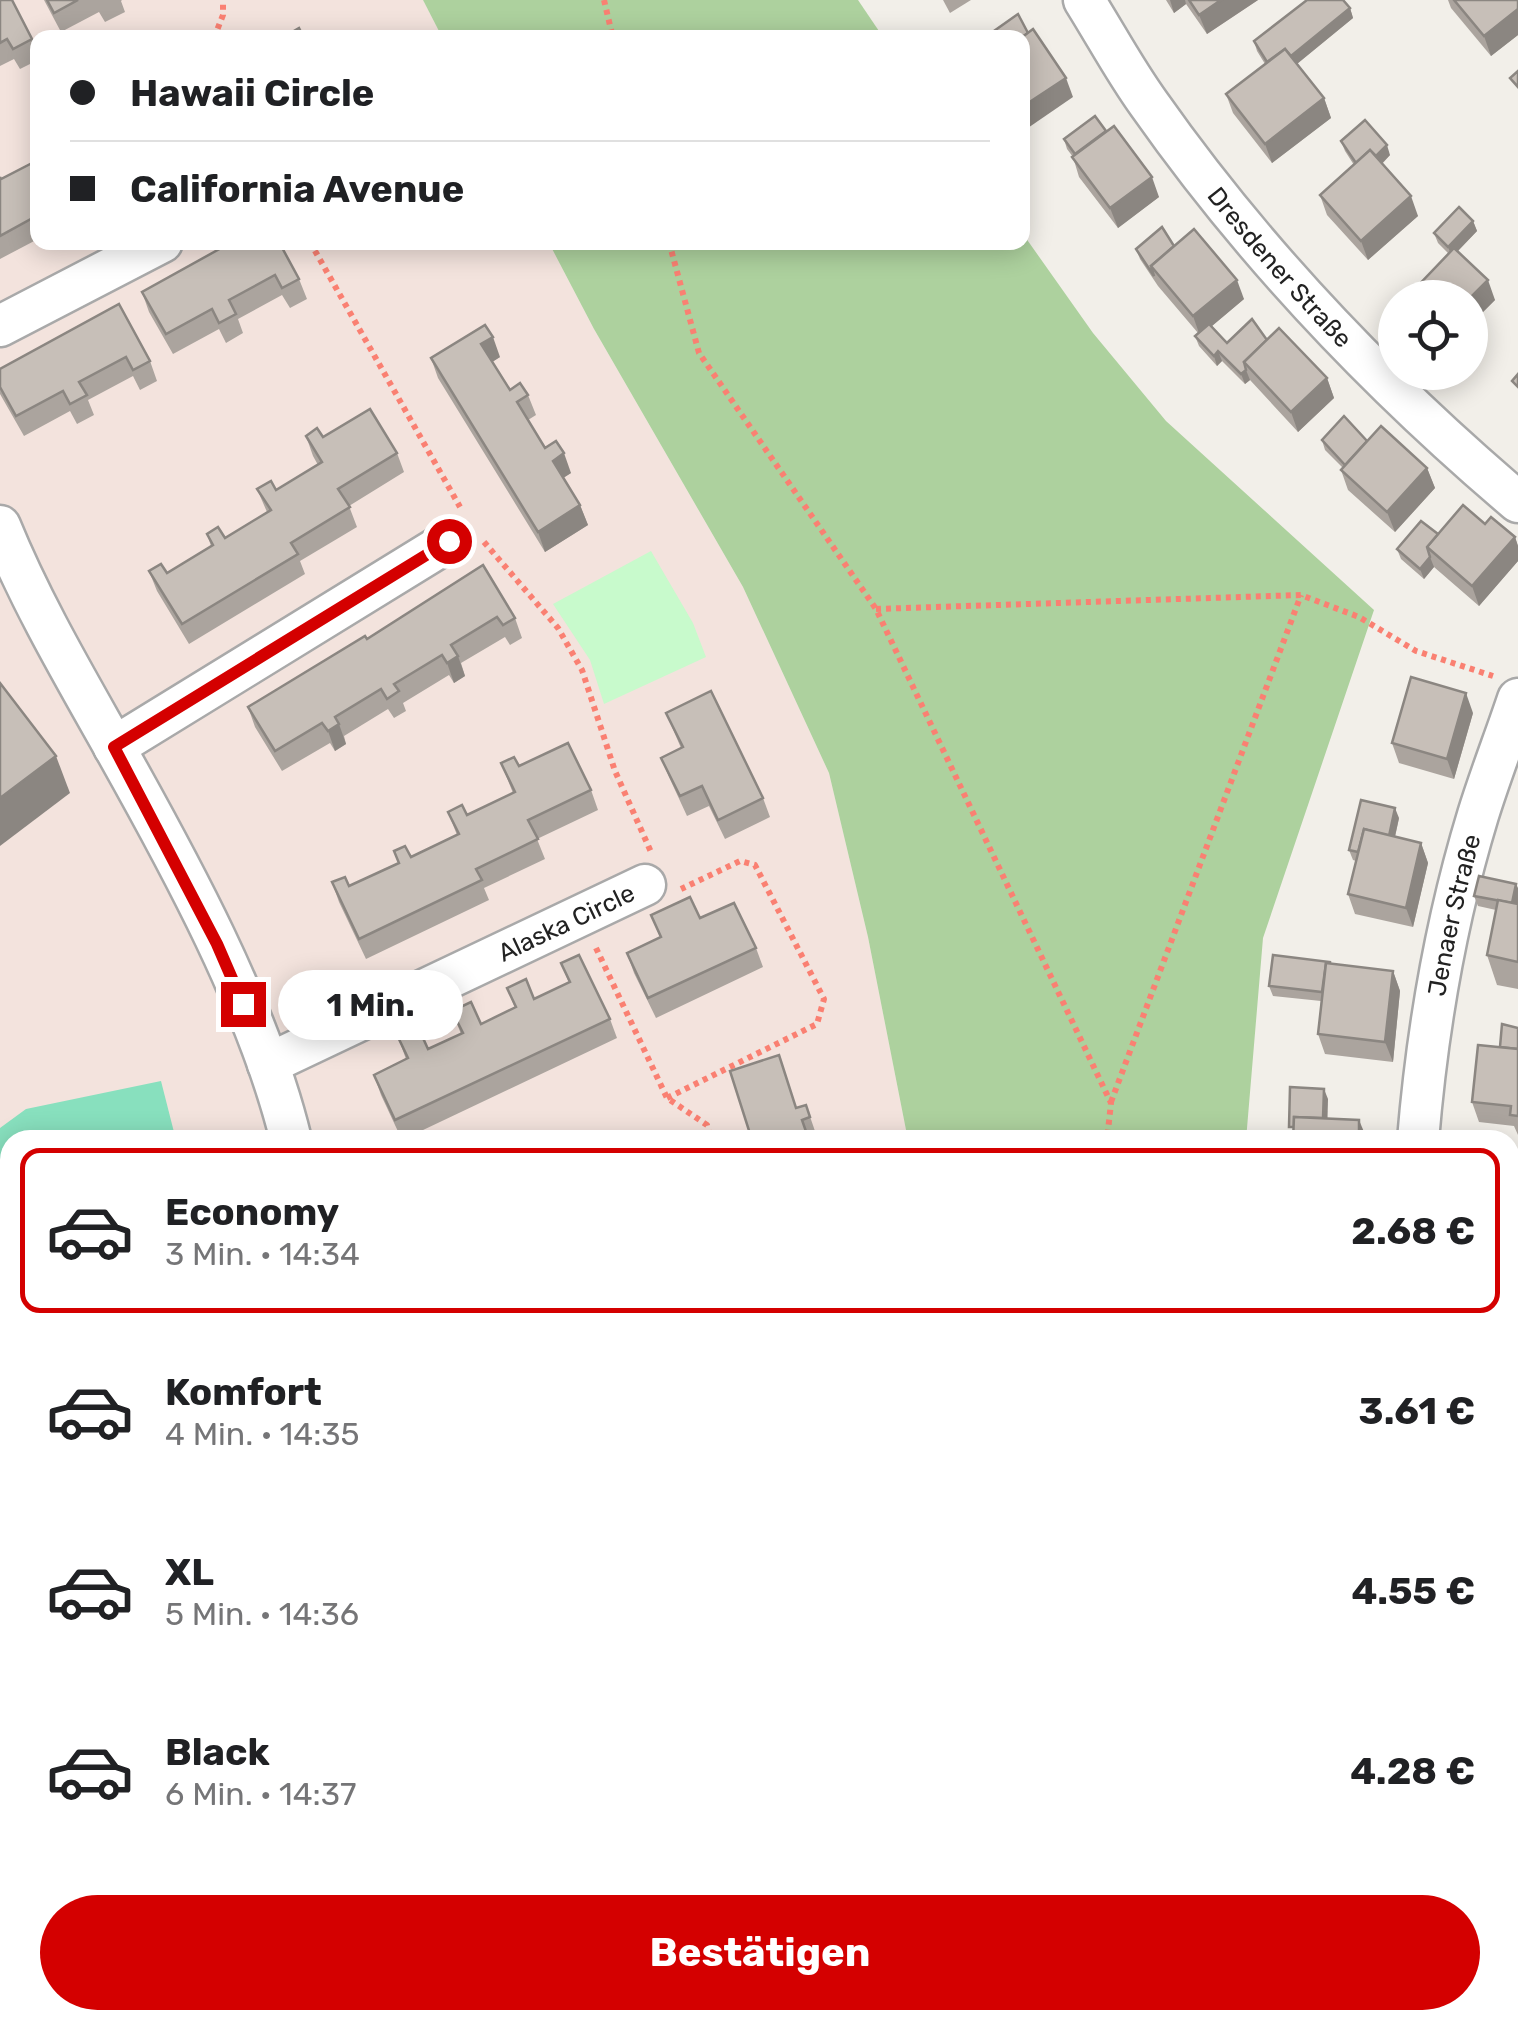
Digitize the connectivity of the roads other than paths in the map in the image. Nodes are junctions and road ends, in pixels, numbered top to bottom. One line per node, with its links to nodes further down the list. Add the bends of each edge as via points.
1 (1084, 0): 4 (street, Dresdener Straße, via 1148,103 1244,228 1449,444)
2 (147, 250): 3 (street)
3 (0, 326)
4 (1518, 502)
5 (462, 527): 8 (street)
6 (1, 532): 8 (street)
7 (1510, 689): 12 (street, Jenaer Straße, via 1446,952)
8 (114, 747): 10 (street, via 217,944)
9 (657, 879): 10 (street, Alaska Circle)
10 (268, 1064): 11 (street)
11 (287, 1130)
12 (1419, 1130)

